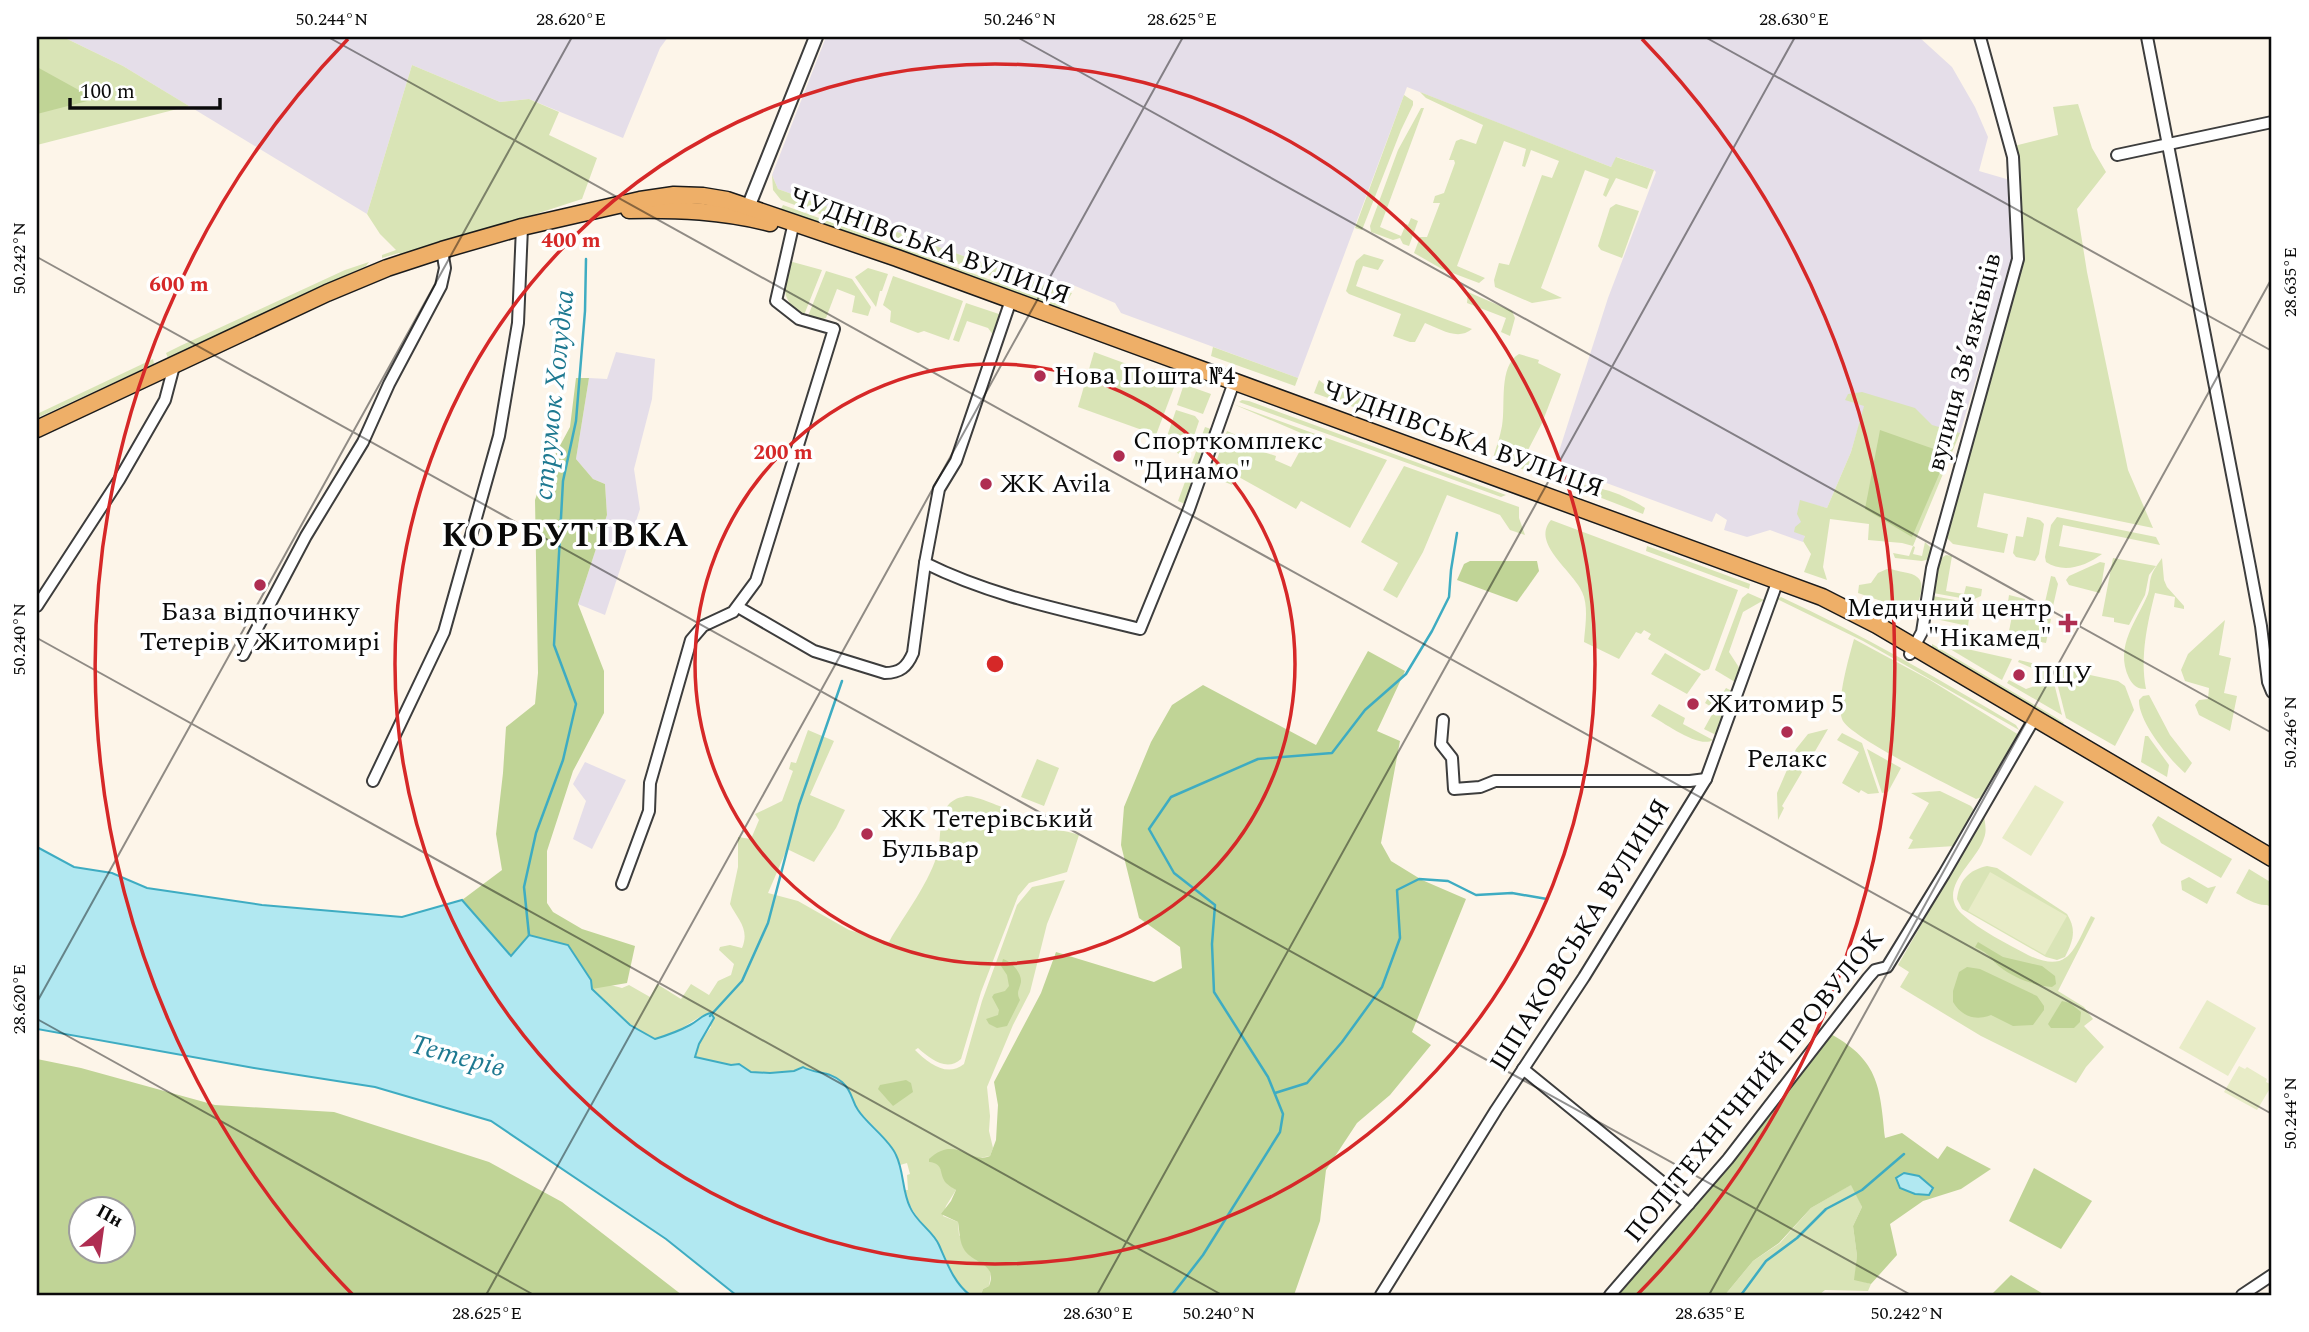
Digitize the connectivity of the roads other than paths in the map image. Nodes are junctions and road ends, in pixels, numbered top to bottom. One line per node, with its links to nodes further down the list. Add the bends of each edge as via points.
1 (816, 37): 7 (street)
2 (1980, 37): 19 (street, вулиця Звʼязківців, via 2012,156 2018,260 1932,568 1922,632)
3 (2147, 37): 5 (street)
4 (2272, 122): 5 (street)
5 (2167, 144): 6 (street); 21 (street)
6 (2117, 155)
7 (746, 211): 8 (main road, ЧУДНІВСЬКА ВУЛИЦЯ); 9 (main road, ЧУДНІВСЬКА ВУЛИЦЯ, via 717,198 674,195)
8 (792, 226): 11 (main road, ЧУДНІВСЬКА ВУЛИЦЯ); 18 (street, via 776,301 799,319 834,329 756,581)
9 (522, 227): 10 (main road, ЧУДНІВСЬКА ВУЛИЦЯ); 25 (street, via 518,323 493,460 444,632)
10 (442, 250): 12 (main road, ЧУДНІВСЬКА ВУЛИЦЯ, via 327,293); 20 (street, via 441,286 363,442 306,536)
11 (1010, 303): 13 (main road, ЧУДНІВСЬКА ВУЛИЦЯ); 15 (street, via 956,461 939,489)
12 (174, 366): 14 (main road, ЧУДНІВСЬКА ВУЛИЦЯ); 17 (street, via 165,400)
13 (1233, 385): 15 (street, via 1140,629 1023,600); 16 (main road, ЧУДНІВСЬКА ВУЛИЦЯ)
14 (37, 429)
15 (925, 564): 18 (street, via 910,661 894,673 814,652)
16 (1777, 583): 19 (main road, ЧУДНІВСЬКА ВУЛИЦЯ, via 1830,601); 24 (street, ШПАКОВСЬКА ВУЛИЦЯ)
17 (37, 606)
18 (738, 607): 28 (street, via 703,626 691,640 650,783 649,811)
19 (1912, 651): 23 (main road, ЧУДНІВСЬКА ВУЛИЦЯ)
20 (243, 655)
21 (2272, 692)
22 (1443, 720): 24 (street, via 1441,744 1452,758 1454,789 1494,781)
23 (2032, 722): 26 (main road, ЧУДНІВСЬКА ВУЛИЦЯ); 27 (main road, ЧУДНІВСЬКА ВУЛИЦЯ); 30 (street, ПОЛІТЕХНІЧНИЙ ПРОВУЛОК, via 1886,967 1868,978)
24 (1706, 779): 29 (street, ШПАКОВСЬКА ВУЛИЦЯ)
25 (373, 781)
26 (2272, 858)
27 (2272, 866)
28 (622, 884)
29 (1523, 1069): 30 (street); 32 (street, ШПАКОВСЬКА ВУЛИЦЯ)
30 (1689, 1204): 33 (street, ПОЛІТЕХНІЧНИЙ ПРОВУЛОК)
31 (2272, 1275): 34 (street)
32 (1381, 1295)
33 (1610, 1295)
34 (2242, 1295)

